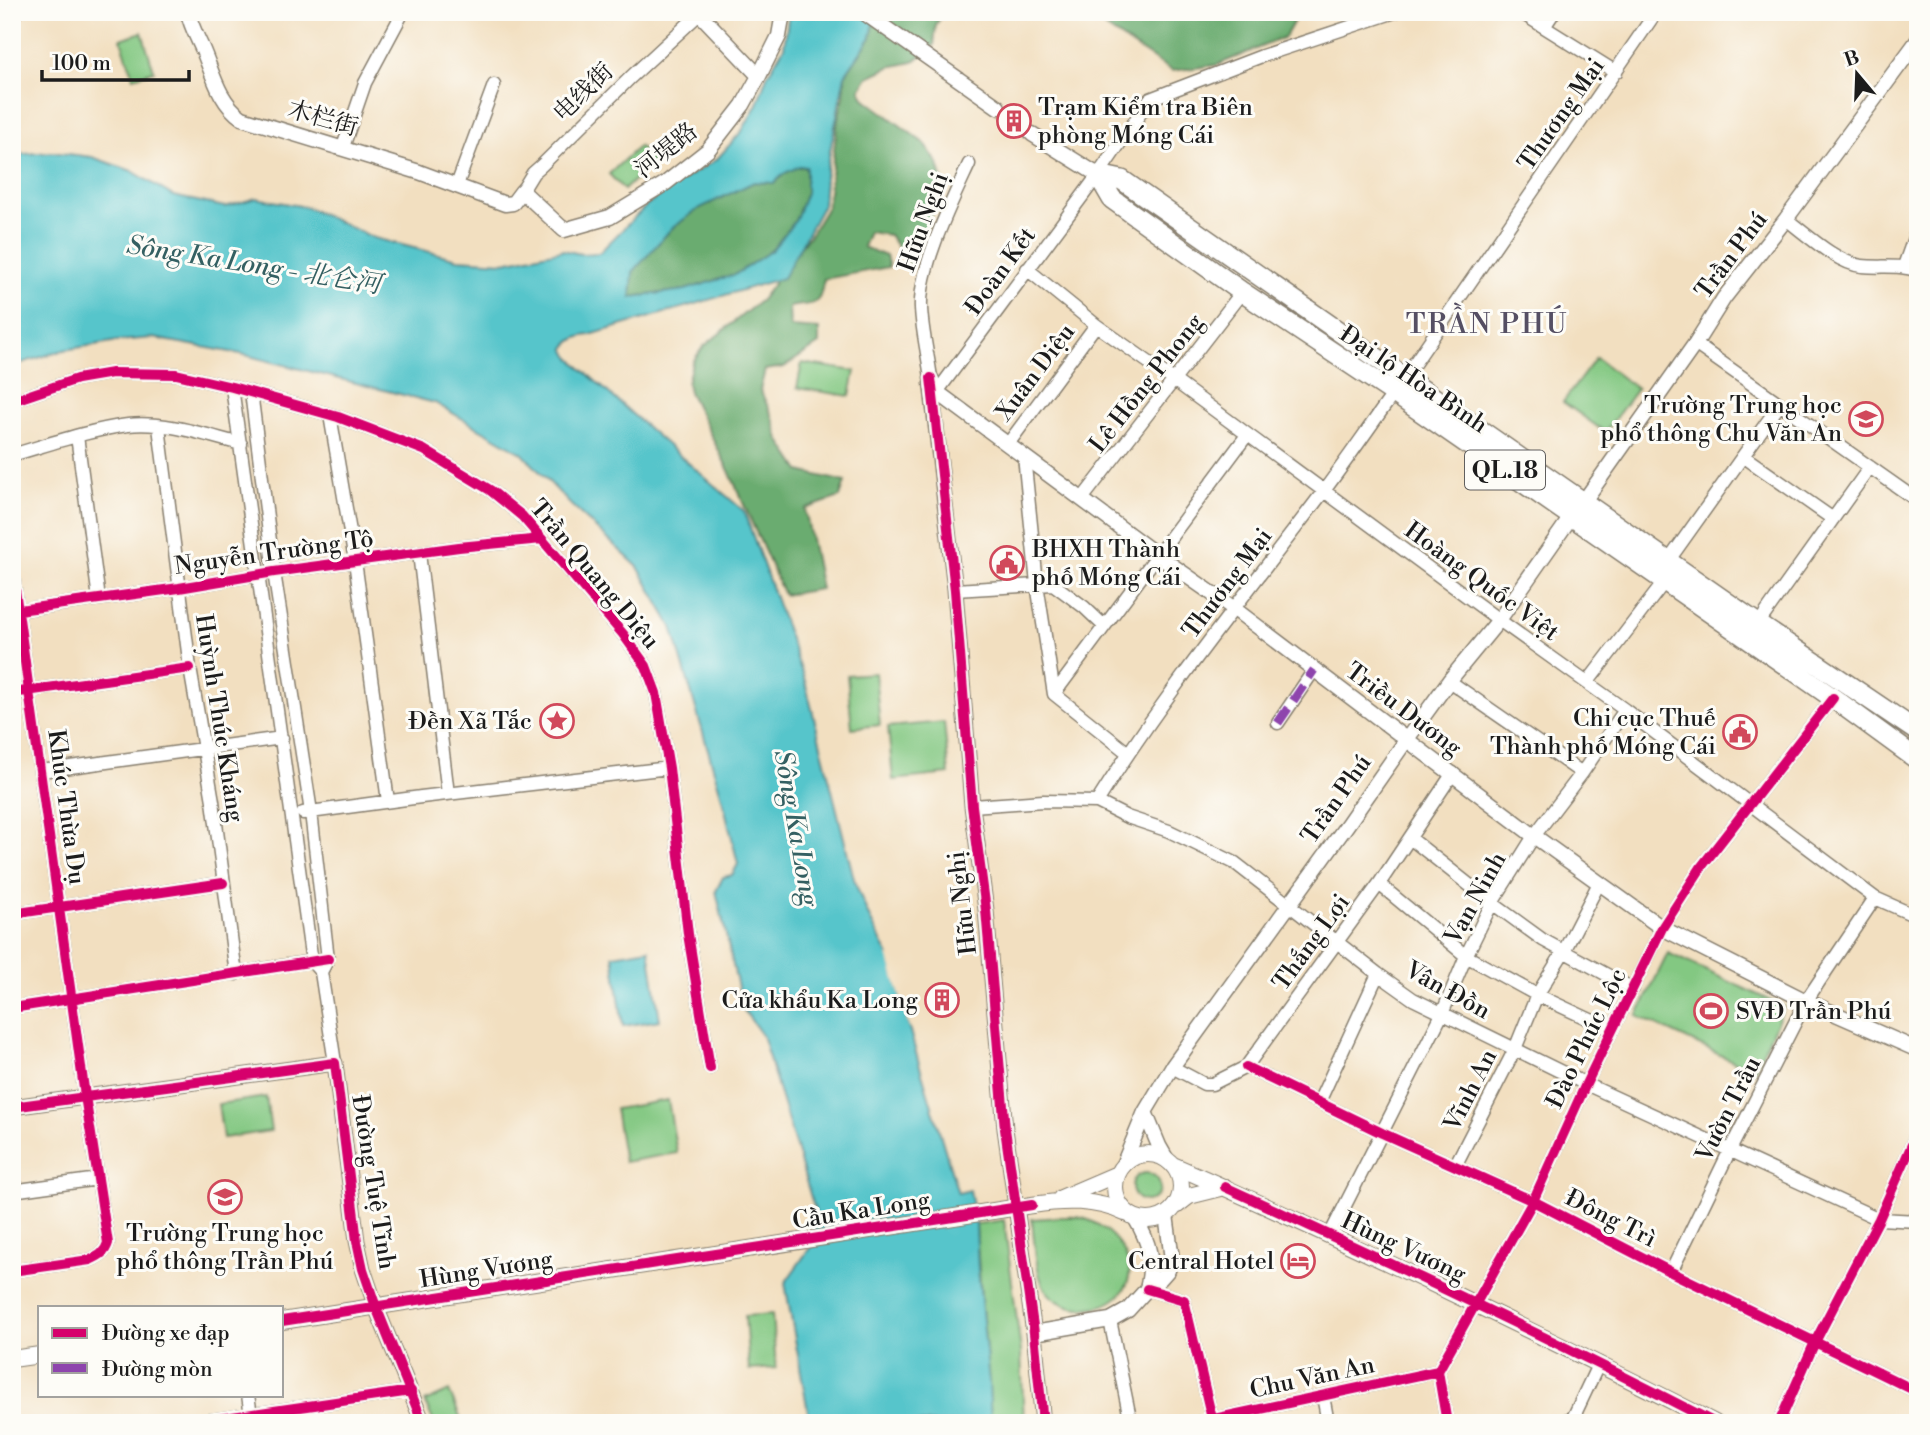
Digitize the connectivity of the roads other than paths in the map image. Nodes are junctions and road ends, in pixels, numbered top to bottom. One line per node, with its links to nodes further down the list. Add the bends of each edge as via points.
1 (17, 12): 11 (street)
2 (188, 12): 20 (street, 木栏街, via 211,76 234,112 268,127)
3 (403, 12): 20 (street, via 365,83)
4 (780, 12): 16 (street, 河堤路, via 779,36)
5 (863, 12): 18 (street)
6 (1395, 12): 12 (street, Đoàn Kết)
7 (1520, 12): 13 (street)
8 (1554, 12): 13 (street)
9 (1656, 12): 15 (street, Thương Mại)
10 (699, 13): 16 (street); 24 (street, 电线街, via 533,173)
11 (12, 15)
12 (1364, 17): 22 (street, Đoàn Kết, via 1150,99)
13 (1544, 27): 15 (street)
14 (1918, 40): 26 (street, Trần Phú)
15 (1616, 72): 38 (street, Thương Mại)
16 (759, 76): 24 (street, 河堤路, via 708,150 666,183 610,217 564,229)
17 (494, 85): 23 (street)
18 (998, 107)
19 (1032, 134): 22 (street, Đại lộ Hòa Bình / QL.18)
20 (343, 147): 23 (street, 木栏街)
21 (969, 164): 36 (street, Hữu Nghị, via 924,278 921,306)
22 (1097, 175): 28 (highway, Đại lộ Hòa Bình / QL.18, via 1122,180); 30 (street, Đoàn Kết); 32 (highway, Đại lộ Hòa Bình / QL.18, via 1112,199)
23 (457, 185): 25 (street, 木栏街)
24 (522, 191): 25 (street, 电线街, via 513,203)
25 (505, 204)
26 (1786, 219): 29 (street, via 1852,263); 35 (street, Trần Phú, via 1724,298)
27 (1918, 227): 29 (street)
28 (1227, 253): 32 (highway); 38 (highway, Đại lộ Hòa Bình / QL.18)
29 (1904, 266): 31 (street)
30 (1027, 269): 34 (street, Hoàng Quốc Việt); 41 (street, Đoàn Kết)
31 (1918, 271)
32 (1214, 272): 33 (highway, Đại lộ Hòa Bình / QL.18)
33 (1242, 292): 37 (street, Lê Hồng Phong); 38 (highway, Đại lộ Hòa Bình / QL.18)
34 (1096, 325): 37 (street, Hoàng Quốc Việt); 49 (street, Xuân Diệu)
35 (1695, 344): 43 (street); 56 (street, Trần Phú)
36 (931, 378): 41 (street); 71 (street, Hữu Nghị)
37 (1175, 381): 46 (street, Hoàng Quốc Việt); 55 (street, Lê Hồng Phong)
38 (1400, 385): 54 (street, Thương Mại); 56 (highway, Đại lộ Hòa Bình / QL.18); 58 (highway, Đại lộ Hòa Bình / QL.18)
39 (232, 387): 40 (street, Trần Quang Diệu); 42 (street, Trần Quang Diệu, via 176,374 112,373 77,379); 48 (street)
40 (251, 392): 44 (street, Trần Quang Diệu); 66 (street)
41 (937, 392): 49 (street, Triều Dương)
42 (12, 401)
43 (1780, 404): 52 (street); 53 (street)
44 (330, 415): 60 (street, Trần Quang Diệu, via 424,450 453,467 501,498); 64 (street)
45 (159, 427): 47 (street, via 129,425); 48 (street); 70 (street, Huỳnh Thúc Kháng)
46 (1247, 435): 54 (street, Hoàng Quốc Việt); 62 (street)
47 (77, 436): 50 (street); 72 (street)
48 (241, 444): 67 (street)
49 (1008, 444): 51 (street, Triều Dương)
50 (12, 455)
51 (1024, 456): 55 (street, Triều Dương); 69 (street)
52 (1743, 456): 59 (street); 63 (street)
53 (1870, 467): 57 (street); 59 (street)
54 (1324, 491): 73 (street, Thương Mại); 75 (street, Hoàng Quốc Việt)
55 (1082, 499): 62 (street, Triều Dương)
56 (1584, 501): 58 (highway); 63 (highway, Đại lộ Hòa Bình / QL.18)
57 (1918, 501)
58 (1572, 517): 68 (highway, Đại lộ Hòa Bình / QL.18); 75 (street, Trần Phú)
59 (1833, 519): 76 (street)
60 (542, 540): 61 (street, Nguyễn Trường Tộ); 94 (street, Trần Quang Diệu, via 646,666 656,693)
61 (419, 552): 64 (street, Nguyễn Trường Tộ); 98 (street)
62 (1157, 555): 73 (street, Triều Dương); 77 (street)
63 (1669, 560): 76 (highway, Đại lộ Hòa Bình / QL.18)
64 (355, 561): 66 (street, Nguyễn Trường Tộ); 99 (street)
65 (12, 568): 74 (street, Khúc Thừa Dụ)
66 (274, 572): 67 (street, Nguyễn Trường Tộ); 103 (street)
67 (259, 574): 70 (street, Nguyễn Trường Tộ); 89 (street)
68 (1665, 581): 81 (street); 83 (highway, Đại lộ Hòa Bình / QL.18)
69 (1037, 584): 71 (street); 77 (street, via 1053,584); 85 (street)
70 (179, 588): 72 (street, Nguyễn Trường Tộ); 78 (street, Huỳnh Thúc Kháng)
71 (955, 590): 102 (street, Hữu Nghị)
72 (99, 599): 74 (street, Nguyễn Trường Tộ)
73 (1233, 608): 79 (street, Triều Dương); 92 (street, Thương Mại)
74 (15, 610): 82 (street, Khúc Thừa Dụ)
75 (1499, 620): 80 (street, Trần Phú); 81 (street, Hoàng Quốc Việt)
76 (1758, 624): 83 (highway, Đại lộ Hòa Bình / QL.18)
77 (1104, 626): 85 (street)
78 (190, 668): 82 (street); 91 (street, Huỳnh Thúc Kháng)
79 (1314, 670): 87 (street); 90 (street, Triều Dương)
80 (1449, 681): 90 (street, Trần Phú); 97 (street)
81 (1587, 683): 86 (street, Hoàng Quốc Việt)
82 (29, 690): 84 (street); 95 (street, Khúc Thừa Dụ)
83 (1839, 691): 88 (highway, Đại lộ Hòa Bình / QL.18); 93 (highway, Đại lộ Hòa Bình / QL.18); 101 (street, Đào Phúc Lộc)
84 (12, 693)
85 (1054, 694): 92 (street)
86 (1625, 710): 97 (street, Vạn Ninh); 101 (street, Hoàng Quốc Việt)
87 (1278, 723)
88 (1918, 732)
89 (282, 738): 91 (street); 104 (street)
90 (1407, 738): 96 (street, Triều Dương); 112 (street, Trần Phú)
91 (204, 748): 95 (street); 107 (street, Huỳnh Thúc Kháng)
92 (1128, 752): 100 (street, Thương Mại)
93 (1918, 760)
94 (669, 768): 98 (street); 136 (street, Trần Quang Diệu, via 688,934)
95 (41, 771): 113 (street, Khúc Thừa Dụ)
96 (1453, 773): 105 (street, Triều Dương); 106 (street, Thắng Lợi)
97 (1582, 773): 105 (street, Vạn Ninh)
98 (448, 794): 99 (street)
99 (388, 801): 103 (street)
100 (1097, 802): 102 (street, Vân Đồn); 112 (street, Vân Đồn, via 1235,863)
101 (1751, 803): 110 (street, Hoàng Quốc Việt); 116 (street, Đào Phúc Lộc)
102 (972, 806): 167 (street, Hữu Nghị, via 1005,1129)
103 (310, 811): 104 (street); 120 (street)
104 (292, 815): 121 (street)
105 (1534, 836): 108 (street, Triều Dương); 111 (street, Vạn Ninh)
106 (1409, 838): 109 (street, Thắng Lợi); 111 (street)
107 (223, 883): 113 (street); 123 (street, Huỳnh Thúc Kháng)
108 (1599, 883): 116 (street, Triều Dương); 118 (street, Vĩnh An)
109 (1379, 884): 117 (street, Thắng Lợi); 119 (street)
110 (1875, 898): 115 (street, Hoàng Quốc Việt); 128 (street, Vườn Trầu)
111 (1492, 903): 118 (street); 119 (street, Vạn Ninh)
112 (1289, 904): 117 (street, Vân Đồn); 137 (street, Trần Phú)
113 (60, 906): 114 (street); 127 (street, Khúc Thừa Dụ)
114 (12, 914)
115 (1918, 917)
116 (1662, 928): 125 (street, Đào Phúc Lộc); 128 (street, Triều Dương)
117 (1337, 943): 124 (street, Vân Đồn); 135 (street, Thắng Lợi)
118 (1564, 951): 125 (street); 126 (street, Vĩnh An)
119 (1466, 956): 126 (street); 130 (street, Vạn Ninh)
120 (328, 959): 121 (street); 122 (street)
121 (312, 962): 122 (street); 123 (street)
122 (321, 972): 134 (street, Đường Tuệ Tĩnh)
123 (236, 974): 127 (street)
124 (1378, 974): 130 (street, Vân Đồn); 140 (street)
125 (1633, 989): 131 (street, Đào Phúc Lộc)
126 (1537, 995): 131 (street); 132 (street, Vĩnh An)
127 (71, 998): 129 (street); 139 (street, Khúc Thừa Dụ)
128 (1806, 1001): 133 (street, Triều Dương); 145 (street, Vườn Trầu)
129 (12, 1008)
130 (1442, 1014): 132 (street, Vân Đồn); 144 (street, Vạn Ninh)
131 (1612, 1030): 138 (street, Đào Phúc Lộc)
132 (1515, 1049): 138 (street, Vân Đồn); 147 (street, Vĩnh An)
133 (1918, 1050)
134 (335, 1063): 139 (street); 164 (street, Đường Tuệ Tĩnh, via 357,1241)
135 (1246, 1067): 137 (street, Thắng Lợi, via 1212,1084); 140 (street, Đông Trì)
136 (710, 1068)
137 (1172, 1068): 142 (street, Trần Phú)
138 (1586, 1084): 145 (street, Vân Đồn); 152 (street, Đào Phúc Lộc)
139 (85, 1096): 141 (street); 149 (street, Khúc Thừa Dụ)
140 (1319, 1102): 144 (street, Đông Trì)
141 (12, 1107)
142 (1145, 1112): 146 (street); 148 (street, Trần Phú)
143 (1918, 1131): 156 (street)
144 (1382, 1133): 147 (street, Đông Trì); 158 (street, Vạn Ninh)
145 (1730, 1150): 156 (street, Vân Đồn); 161 (street, Vườn Trầu)
146 (1170, 1163): 148 (main road, via 1159,1156 1139,1155); 150 (main road, Hùng Vương); 154 (main road, via 1181,1185)
147 (1455, 1166): 152 (street, Đông Trì)
148 (1120, 1170): 153 (main road); 155 (main road, via 1115,1195)
149 (98, 1179): 151 (street); 160 (street, Khúc Thừa Dụ, via 108,1243 105,1251 90,1260)
150 (1225, 1187): 154 (main road, via 1189,1196); 158 (main road, Hùng Vương)
151 (12, 1191)
152 (1533, 1201): 161 (street, Đông Trì); 163 (street, Đào Phúc Lộc)
153 (1052, 1202): 155 (main road, via 1107,1204); 159 (main road, Cầu Ka Long, bridge)
154 (1171, 1211): 155 (main road, via 1156,1220); 162 (street, via 1172,1259 1164,1276)
155 (1131, 1216): 162 (street, via 1147,1240 1151,1266)
156 (1879, 1219): 157 (street, Vân Đồn); 168 (street)
157 (1918, 1221)
158 (1331, 1235): 163 (main road, Hùng Vương)
159 (696, 1257): 164 (main road, Hùng Vương)
160 (12, 1271)
161 (1671, 1272): 168 (street, Đông Trì)
162 (1147, 1289): 165 (street, via 1128,1310); 179 (street, via 1184,1300)
163 (1477, 1304): 171 (main road, Hùng Vương); 172 (street, Đào Phúc Lộc)
164 (376, 1307): 166 (main road, Hùng Vương); 173 (street, Đường Tuệ Tĩnh)
165 (1110, 1320): 167 (street); 183 (street)
166 (284, 1321)
167 (1034, 1333): 182 (street, Hữu Nghị)
168 (1815, 1342): 174 (street, Đông Trì); 189 (street)
169 (38, 1355): 170 (main road)
170 (12, 1359)
171 (1599, 1363): 178 (street); 188 (main road, Hùng Vương)
172 (1438, 1371): 176 (street, Chu Văn An); 186 (street)
173 (411, 1391): 177 (street); 181 (street, Đường Tuệ Tĩnh)
174 (1918, 1392)
175 (248, 1396): 177 (street)
176 (1323, 1396): 179 (street, Chu Văn An); 185 (street)
177 (251, 1419): 180 (street)
178 (1573, 1420): 187 (street)
179 (1213, 1421): 184 (street, Chu Văn An)
180 (191, 1423)
181 (423, 1423)
182 (1043, 1423)
183 (1131, 1423)
184 (1195, 1423)
185 (1328, 1423)
186 (1447, 1423)
187 (1557, 1423)
188 (1715, 1423)
189 (1779, 1423)

